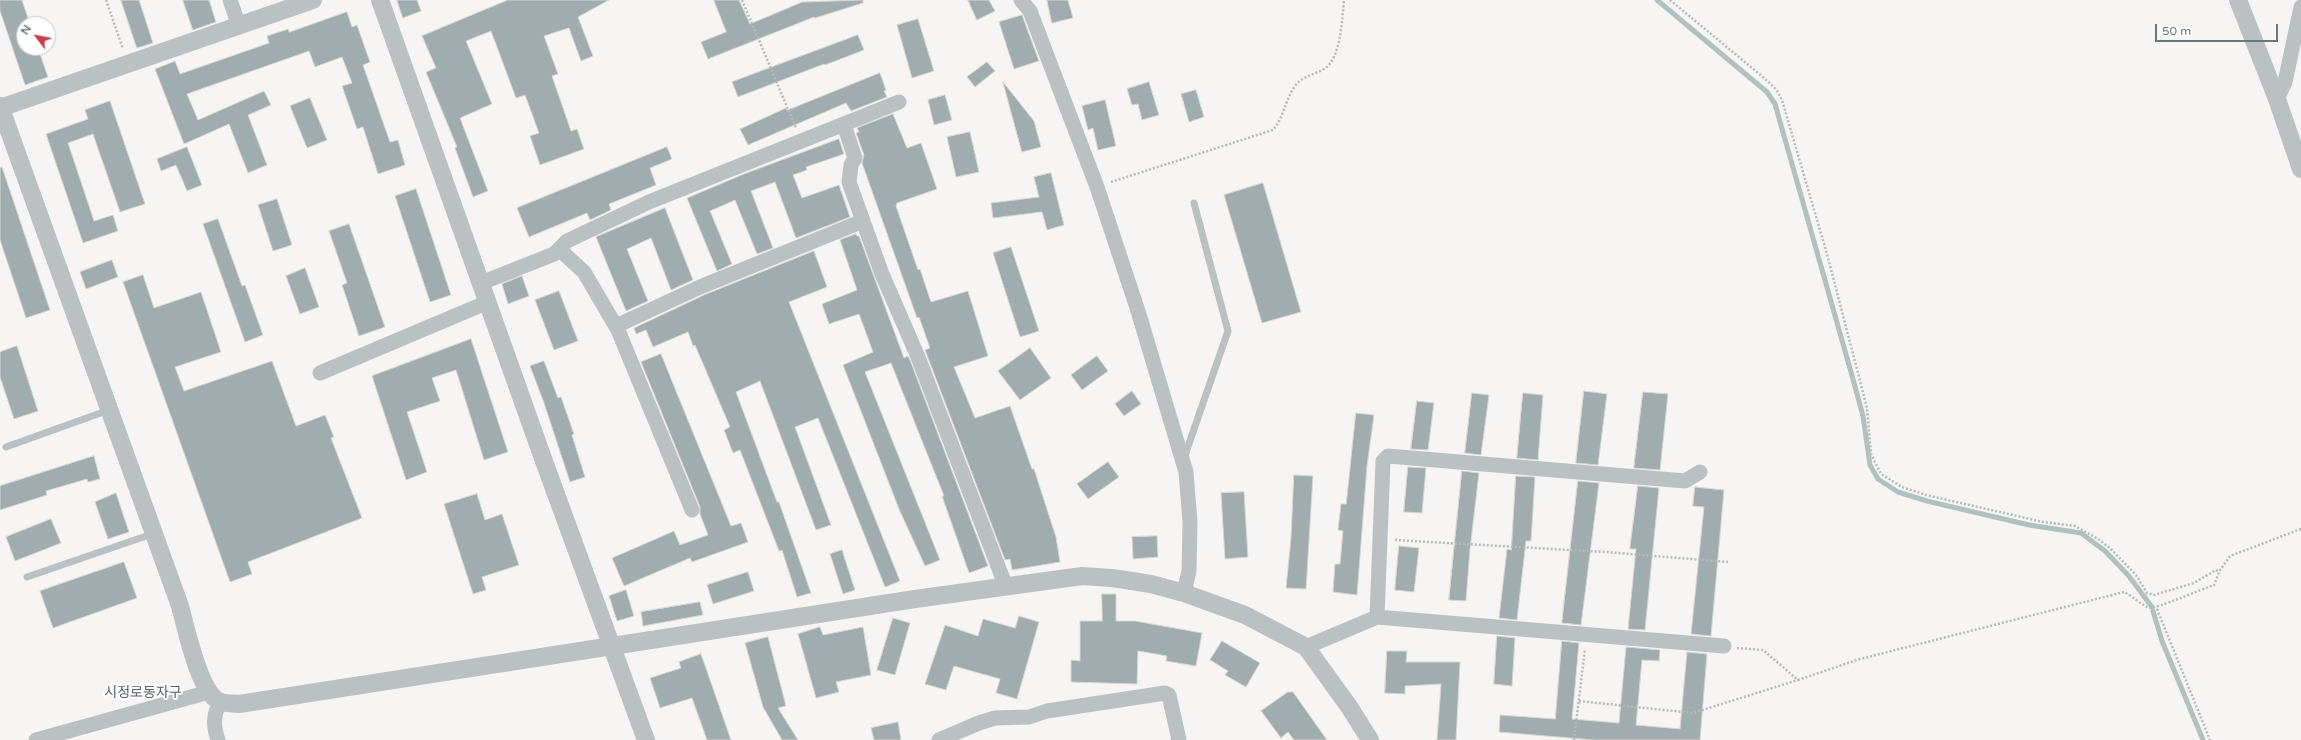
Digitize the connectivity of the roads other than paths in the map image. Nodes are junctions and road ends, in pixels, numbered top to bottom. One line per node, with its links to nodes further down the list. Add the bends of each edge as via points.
1 (230, 0): 7 (street)
2 (313, 0): 7 (street)
3 (380, 0): 16 (street)
4 (1021, 0): 22 (street, via 1030,11 1097,187)
5 (2238, 0): 8 (street)
6 (2301, 7): 8 (street, via 2285,82)
7 (239, 26): 10 (street)
8 (2278, 99): 12 (street)
9 (899, 102): 11 (street)
10 (0, 107): 20 (street)
11 (844, 125): 14 (street, via 855,158 850,165 850,182); 15 (street, via 649,202 567,241)
12 (2301, 169)
13 (1194, 203): 22 (lane, via 1228,331)
14 (863, 221): 18 (street, via 700,287); 27 (street)
15 (559, 249): 16 (street, via 554,254); 18 (street, via 584,272)
16 (481, 283): 17 (street)
17 (488, 302): 19 (street); 31 (street)
18 (616, 326): 24 (street)
19 (320, 373)
20 (111, 409): 21 (lane); 25 (street)
21 (6, 447)
22 (1183, 462): 28 (street, via 1190,522 1190,571)
23 (1700, 472): 29 (street, via 1685,480 1388,456 1383,461)
24 (692, 510)
25 (155, 533): 26 (lane); 33 (street, via 202,680)
26 (27, 577)
27 (1006, 586): 28 (street, via 1082,576 1151,584); 31 (street)
28 (1184, 593): 32 (street, via 1245,615)
29 (1377, 617): 30 (street); 32 (street)
30 (1724, 646)
31 (612, 647): 33 (street, via 239,704); 36 (street)
32 (1306, 647): 39 (street)
33 (214, 697): 34 (street); 35 (street, via 214,727)
34 (36, 740)
35 (218, 740)
36 (646, 740)
37 (939, 740): 38 (street, via 995,718 1029,717 1047,711 1165,693 1169,695)
38 (1179, 740)
39 (1370, 740)

